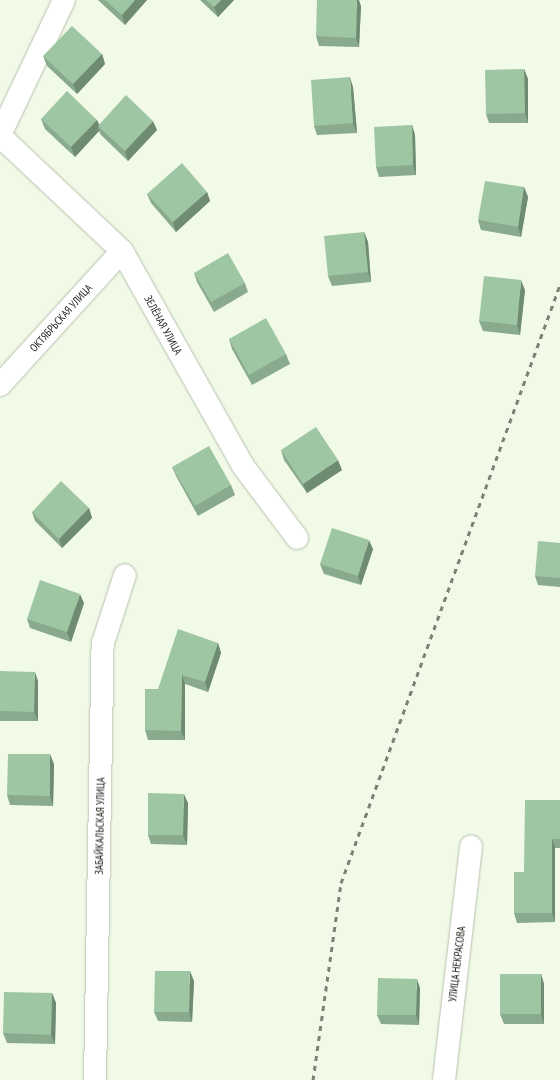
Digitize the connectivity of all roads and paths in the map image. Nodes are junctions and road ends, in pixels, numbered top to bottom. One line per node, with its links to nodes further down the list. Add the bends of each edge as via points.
1 (64, 0): 2 (street, ЗЕЛЁНАЯ УЛИЦА)
2 (0, 136): 3 (street, ЗЕЛЁНАЯ УЛИЦА)
3 (122, 251): 4 (street, ОКТЯБРЬСКАЯ УЛИЦА); 5 (street, ЗЕЛЁНАЯ УЛИЦА, via 243,466)
4 (0, 386)
5 (297, 538)
6 (125, 575): 8 (street, ЗАБАЙКАЛЬСКАЯ УЛИЦА, via 103,643)
7 (470, 847): 9 (street, УЛИЦА НЕКРАСОВА)
8 (96, 1080)
9 (444, 1080)

